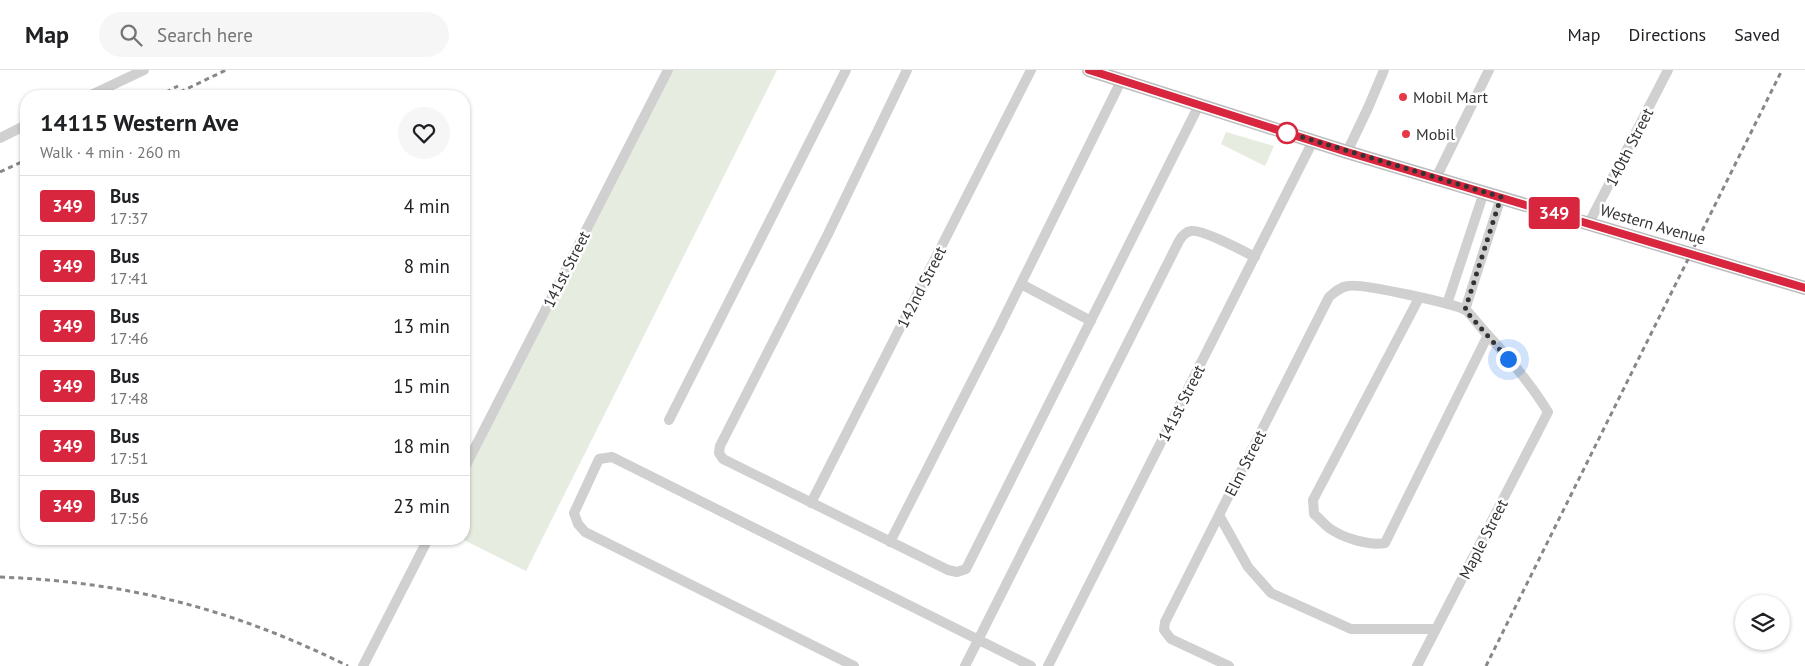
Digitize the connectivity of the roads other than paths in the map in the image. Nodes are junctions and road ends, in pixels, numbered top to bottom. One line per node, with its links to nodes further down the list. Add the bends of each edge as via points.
1 (144, 70): 11 (street)
2 (668, 70): 30 (street, 141st Street)
3 (846, 70): 29 (street)
4 (907, 70): 31 (street, via 720,446 719,453 723,459)
5 (1031, 70): 31 (street, 142nd Street)
6 (1089, 70): 10 (main road, Western Avenue)
7 (1384, 70): 16 (street)
8 (1489, 70): 17 (street)
9 (1668, 70): 20 (street, 140th Street)
10 (1121, 80): 12 (main road, Western Avenue); 22 (street)
11 (101, 90)
12 (1199, 105): 15 (main road, Western Avenue); 27 (street)
13 (20, 129): 14 (street)
14 (0, 138)
15 (1313, 141): 16 (main road, Western Avenue); 21 (street, 141st Street)
16 (1347, 152): 17 (main road, Western Avenue)
17 (1436, 178): 18 (main road, Western Avenue)
18 (1484, 192): 19 (main road, Western Avenue); 25 (street)
19 (1501, 197): 20 (main road, Western Avenue); 26 (street)
20 (1589, 223): 23 (main road, Western Avenue)
21 (1255, 257): 36 (street, via 1203,233 1192,230 1184,234 996,600); 41 (street, 141st Street)
22 (1021, 284): 27 (street); 33 (street)
23 (1805, 288)
24 (1419, 298): 25 (street); 28 (street, via 1313,500 1314,514 1330,528 1358,541 1375,545 1385,543); 32 (street, Elm Street, via 1349,285 1329,297)
25 (1447, 304): 26 (street)
26 (1465, 310): 28 (street)
27 (1091, 321): 33 (street, via 966,569 948,570)
28 (1488, 336): 35 (street, Maple Street, via 1548,412)
29 (669, 420)
30 (470, 457)
31 (811, 503): 33 (street)
32 (1219, 515): 35 (street, via 1248,568 1271,592 1351,629); 42 (street, Elm Street, via 1165,622 1164,630 1171,639)
33 (890, 542)
34 (425, 545): 37 (street)
35 (1436, 629): 43 (street, Maple Street)
36 (979, 640): 38 (street, via 612,457 599,459 574,513 585,532); 39 (street); 40 (street)
37 (363, 666)
38 (854, 666)
39 (965, 666)
40 (1031, 666)
41 (1048, 666)
42 (1229, 666)
43 (1417, 666)

